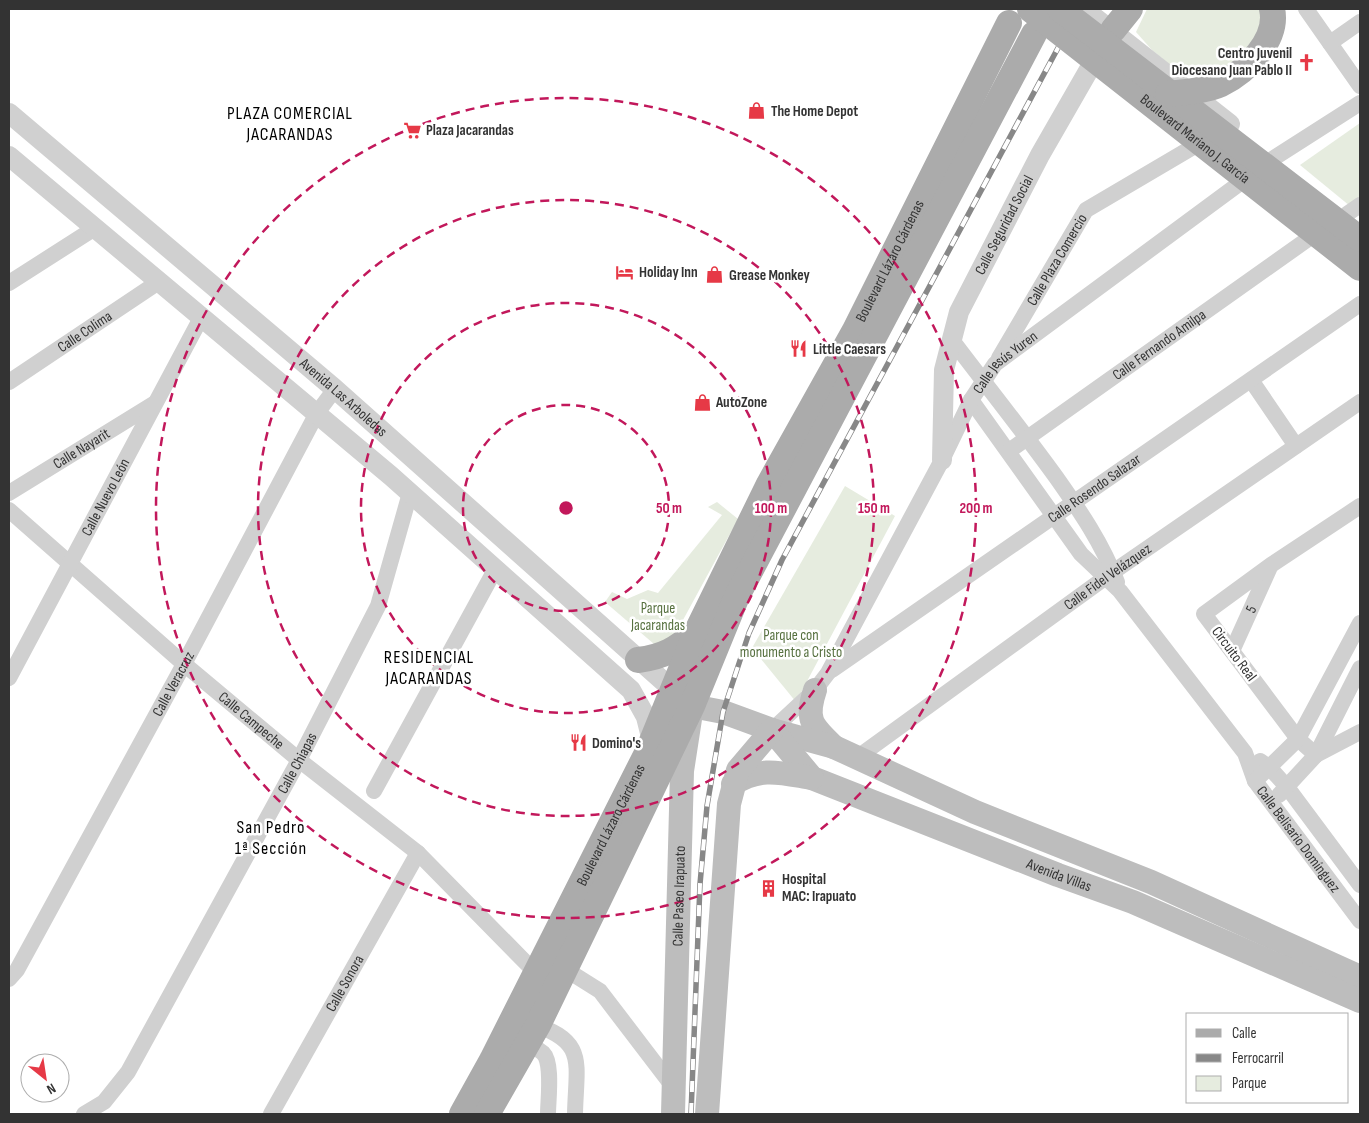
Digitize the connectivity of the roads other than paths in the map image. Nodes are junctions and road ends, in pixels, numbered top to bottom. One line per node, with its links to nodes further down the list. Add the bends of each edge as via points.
1 (1072, 9): 7 (street, via 1066,19)
2 (1084, 9): 8 (street)
3 (1130, 9): 8 (main road)
4 (1272, 9): 13 (main road, bridge, via 1274,14 1264,48 1243,69 1221,84)
5 (1306, 9): 10 (street)
6 (1004, 16): 7 (street, via 1016,29); 40 (main road, Boulevard Lázaro Cárdenas, via 855,330)
7 (1044, 20): 11 (street); 13 (main road, Boulevard Mariano J. García, bridge); 24 (main road, Boulevard Mariano J. García, bridge); 44 (main road, Boulevard Lázaro Cárdenas)
8 (1119, 20): 11 (street, Calle Seguridad Social); 17 (street)
9 (1360, 22): 10 (street)
10 (1330, 43): 12 (street)
11 (1092, 65): 16 (street); 30 (street, Calle Seguridad Social, via 1040,154 959,312)
12 (1360, 86)
13 (1168, 94): 23 (main road, Boulevard Mariano J. García, bridge)
14 (1360, 103): 17 (street, Calle Jesús Yuren)
15 (9, 113): 35 (street, Avenida Las Arboledas)
16 (1193, 147): 19 (street); 31 (street, Calle Plaza Comercio, via 1086,210)
17 (1274, 158): 19 (street, Calle Jesús Yuren); 20 (street)
18 (11, 161): 21 (street, Avenida Las Arboledas)
19 (1238, 184): 22 (street); 31 (street, Calle Jesús Yuren)
20 (1356, 214)
21 (95, 228): 25 (street, Avenida Las Arboledas); 27 (street)
22 (1308, 239): 26 (street); 42 (street, Calle Fernando Amilpa)
23 (1360, 239)
24 (1360, 268)
25 (160, 281): 29 (street, Avenida Las Arboledas); 34 (street, Calle Colima)
26 (1360, 281)
27 (9, 283)
28 (1360, 304): 33 (street, Calle Rosendo Salazar)
29 (202, 316): 38 (street, Calle Nuevo León); 41 (street, Avenida Las Arboledas)
30 (952, 340): 32 (street, Calle Belisario Domínguez); 47 (street, Calle Seguridad Social, via 944,370)
31 (995, 364): 32 (street, Calle Jesús Yuren)
32 (982, 380): 36 (street, Calle Belisario Domínguez); 39 (street, Calle Jesús Yuren)
33 (1252, 380): 43 (street); 51 (street, Calle Rosendo Salazar)
34 (9, 382)
35 (335, 389): 41 (street, Calle Veracruz); 46 (street, Avenida Las Arboledas)
36 (998, 399): 39 (street); 42 (street, Calle Belisario Domínguez)
37 (1360, 402): 43 (street, Calle Fidel Velázquez)
38 (155, 403): 49 (street, Calle Nayarit); 56 (street, Calle Nuevo León)
39 (976, 406): 45 (street, Calle Belisario Domínguez); 47 (street, Calle Jesús Yuren)
40 (812, 407): 44 (main road, via 818,420); 60 (main road, Boulevard Lázaro Cárdenas, via 769,484)
41 (317, 413): 48 (street, Avenida Las Arboledas); 63 (street, Calle Veracruz)
42 (1027, 437): 45 (street, Calle Fernando Amilpa); 51 (street, Calle Belisario Domínguez)
43 (1296, 446): 58 (street, Calle Fidel Velázquez)
44 (814, 447): 68 (main road, Boulevard Lázaro Cárdenas, via 737,596)
45 (1009, 451): 54 (street, Calle Belisario Domínguez)
46 (408, 455): 48 (street); 62 (street, Avenida Las Arboledas)
47 (942, 460): 66 (street, Calle Jesús Yuren)
48 (391, 476): 50 (street, Avenida Las Arboledas)
49 (9, 493)
50 (410, 493): 57 (street, Avenida Las Arboledas); 77 (street, Calle Chiapas, via 378,606)
51 (1074, 502): 54 (street, Calle Rosendo Salazar); 58 (street, Calle Belisario Domínguez, via 1098,538)
52 (1360, 506): 55 (street, Circuito Real)
53 (9, 510): 56 (street, Calle Campeche)
54 (1054, 515): 58 (street, Calle Belisario Domínguez, via 1081,554); 66 (street, Calle Rosendo Salazar)
55 (1271, 565): 61 (street, 5); 61 (street, Circuito Real, via 1204,614)
56 (70, 566): 63 (street, Calle Campeche); 65 (street, Calle Nuevo León)
57 (496, 568): 72 (street, Avenida Las Arboledas, via 631,690 646,717); 83 (street)
58 (1108, 575): 74 (street, Calle Belisario Domínguez); 76 (street, Calle Fidel Velázquez)
59 (1360, 622): 71 (street)
60 (696, 633): 62 (main road, via 669,653); 67 (main road, Boulevard Lázaro Cárdenas)
61 (1232, 652): 71 (street, Circuito Real)
62 (638, 660): 67 (street, Avenida Las Arboledas)
63 (184, 664): 77 (street, Calle Campeche); 92 (street, Calle Veracruz, via 17,970)
64 (1360, 668): 75 (street)
65 (9, 678)
66 (822, 681): 69 (street, Calle Jesús Yuren); 73 (main road, via 810,715 813,727)
67 (672, 690): 68 (main road); 72 (main road, Boulevard Lázaro Cárdenas)
68 (692, 706): 69 (main road, Avenida Villas, via 723,712); 72 (main road, via 676,716); 89 (main road, Boulevard Lázaro Cárdenas); 98 (main road, Calle Paseo Irapuato, via 682,771)
69 (772, 730): 73 (main road, Avenida Villas); 79 (main road, Avenida Villas); 81 (main road, via 738,770)
70 (1360, 732): 75 (street)
71 (1298, 739): 75 (street, Circuito Real); 78 (street)
72 (650, 746): 87 (main road, Boulevard Lázaro Cárdenas)
73 (834, 747): 76 (main road, Avenida Villas)
74 (1245, 753): 78 (street, Calle Belisario Domínguez); 80 (street, Calle Belisario Domínguez)
75 (1316, 755): 82 (street)
76 (858, 757): 91 (main road, Avenida Villas, via 975,812 1151,882)
77 (299, 760): 85 (street, Calle Campeche); 99 (street, Calle Chiapas, via 128,1072 104,1102)
78 (1269, 766): 80 (street); 82 (street, Calle Belisario Domínguez)
79 (812, 778): 81 (main road, via 760,772); 94 (main road, Avenida Villas, via 1137,904)
80 (1256, 781): 84 (street, Calle Belisario Domínguez)
81 (733, 784): 106 (main road, via 724,850)
82 (1287, 788): 84 (street); 86 (street, Calle Belisario Domínguez)
83 (374, 791)
84 (1272, 802): 88 (street, Calle Belisario Domínguez)
85 (418, 853): 90 (street, Calle Campeche); 100 (street, Calle Sonora)
86 (1360, 885)
87 (568, 910): 89 (main road, via 555,950 558,964); 90 (main road, Boulevard Lázaro Cárdenas)
88 (1360, 921)
89 (565, 969): 97 (main road, Boulevard Lázaro Cárdenas); 98 (street, via 600,991)
90 (536, 973): 96 (main road, Boulevard Lázaro Cárdenas)
91 (1360, 977)
92 (9, 979)
93 (1360, 985): 94 (main road, via 1350,990)
94 (1332, 988): 95 (main road, Avenida Villas)
95 (1360, 1001)
96 (510, 1024): 97 (street, via 519,1021); 101 (main road, Boulevard Lázaro Cárdenas)
97 (543, 1027): 102 (main road, Boulevard Lázaro Cárdenas); 103 (street, via 538,1049 549,1063); 104 (street, via 573,1048 576,1064)
98 (674, 1088): 105 (main road, Calle Paseo Irapuato)
99 (84, 1114)
100 (271, 1114)
101 (462, 1114)
102 (487, 1114)
103 (548, 1114)
104 (575, 1114)
105 (672, 1114)
106 (708, 1114)

